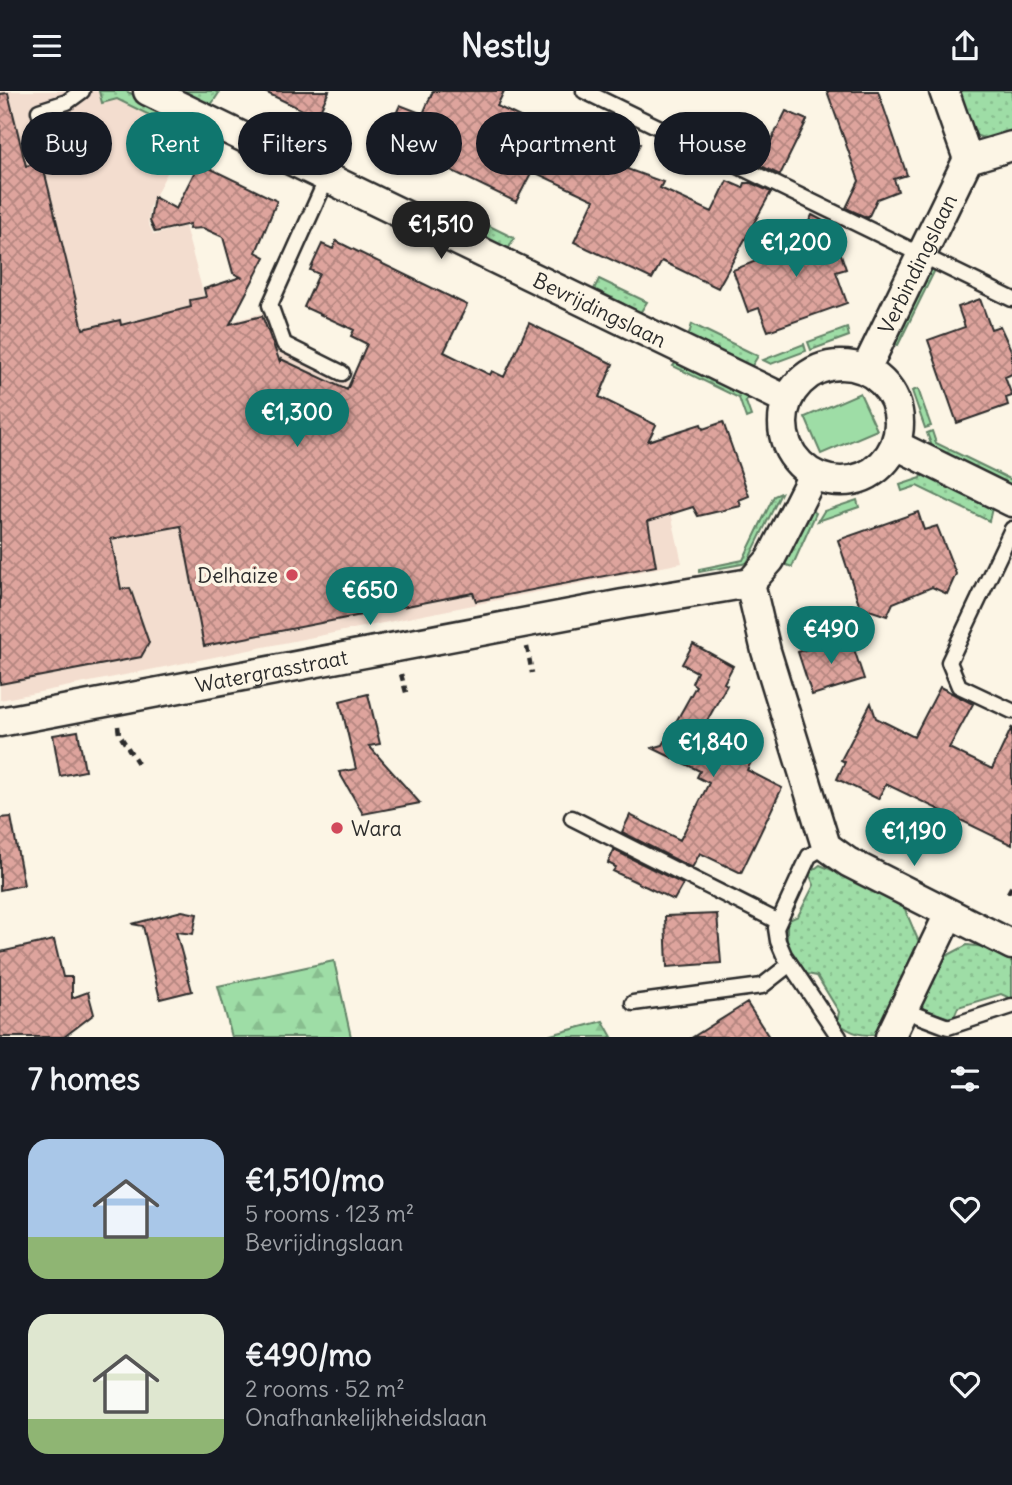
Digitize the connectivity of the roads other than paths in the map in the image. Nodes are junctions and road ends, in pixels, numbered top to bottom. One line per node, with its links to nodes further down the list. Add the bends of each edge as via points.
1 (82, 91): 5 (lane)
2 (148, 91): 8 (street, Bevrijdingslaan)
3 (584, 91): 9 (lane)
4 (944, 91): 7 (street)
5 (39, 112)
6 (1012, 146): 7 (street)
7 (968, 159): 9 (street, Verbindingslaan)
8 (327, 178): 12 (lane, via 270,305 284,344); 13 (street, Bevrijdingslaan)
9 (922, 254): 10 (lane); 11 (street, Verbindingslaan)
10 (1012, 299)
11 (866, 369): 13 (street, via 843,364 820,368 800,380); 14 (street, via 884,382 896,401 900,423)
12 (342, 373)
13 (787, 400): 15 (street, via 783,434 799,464)
14 (896, 445): 15 (street, via 882,465 861,478 837,481); 16 (street)
15 (813, 475): 18 (street, via 770,560)
16 (1012, 502)
17 (1012, 529): 19 (lane, via 949,662 959,686)
18 (750, 583): 20 (street, Watergrasstraat); 22 (street, via 766,652)
19 (1012, 711)
20 (0, 722)
21 (572, 818): 24 (lane)
22 (826, 846): 23 (street); 24 (lane, via 809,856)
23 (949, 914): 25 (street); 29 (street)
24 (777, 921): 26 (lane, via 778,941)
25 (1012, 944)
26 (790, 964): 27 (lane, via 762,986); 30 (lane)
27 (633, 1003)
28 (1012, 1006): 29 (lane, via 948,1027)
29 (903, 1010): 31 (street)
30 (839, 1037)
31 (890, 1037)

